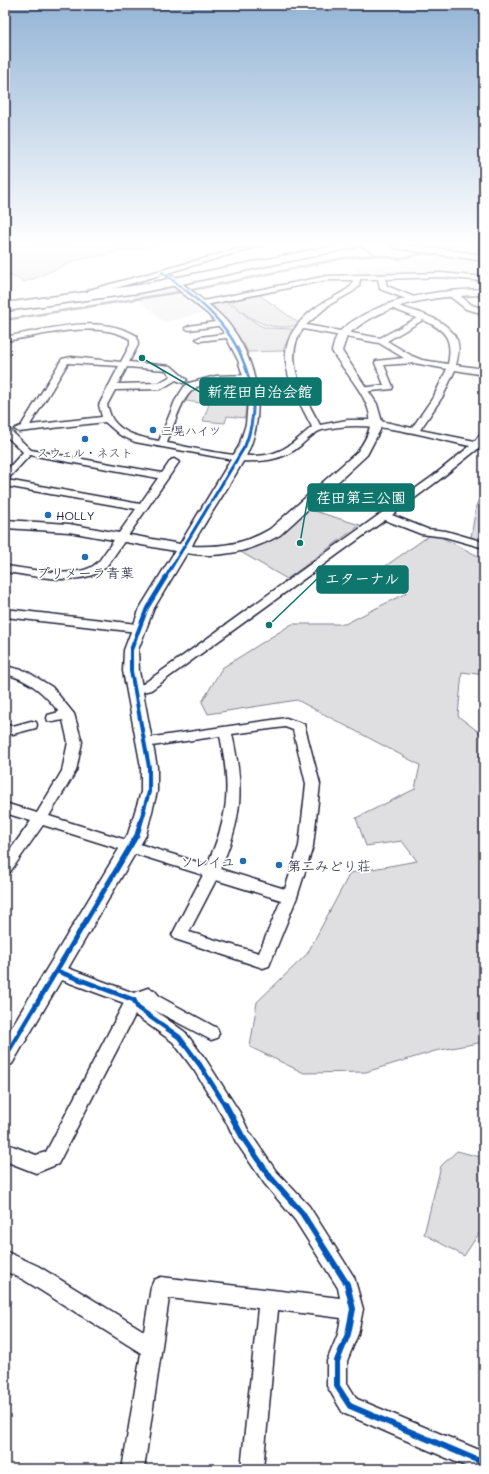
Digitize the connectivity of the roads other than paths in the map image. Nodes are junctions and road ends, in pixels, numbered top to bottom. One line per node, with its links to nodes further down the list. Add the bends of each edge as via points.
1 (212, 314): 6 (street)
2 (313, 314): 7 (street)
3 (373, 314): 9 (street)
4 (411, 314): 5 (street)
5 (422, 318): 13 (street); 16 (street, via 448,332 454,343 455,353)
6 (222, 323): 8 (street); 10 (street)
7 (300, 326): 9 (street); 24 (street, via 292,341 289,356 293,375)
8 (189, 328)
9 (343, 334): 13 (street); 20 (street, via 338,351 349,372)
10 (231, 335): 11 (street); 18 (street)
11 (205, 337)
12 (5, 339): 15 (street, via 90,326 117,328 128,332 134,338 134,345)
13 (381, 341): 14 (street)
14 (415, 360): 16 (street); 20 (street, via 380,363 389,387)
15 (124, 365): 19 (street); 19 (street, via 168,368 180,378 161,386); 23 (street, via 64,361)
16 (450, 367): 17 (street); 25 (street, via 444,386)
17 (484, 372)
18 (249, 377): 28 (street, via 208,379 186,389); 30 (street, via 254,400 254,420)
19 (112, 387): 21 (street, via 103,405)
20 (364, 390): 22 (street, via 375,411)
21 (107, 419): 23 (street); 28 (street, via 123,433)
22 (376, 423): 24 (street, via 347,422); 25 (street); 40 (street, via 363,454 269,536 254,544 229,550)
23 (24, 428): 26 (street)
24 (317, 428): 30 (street, via 292,448 276,456)
25 (415, 430): 27 (street)
26 (6, 432): 29 (street)
27 (482, 442): 36 (street)
28 (162, 446): 30 (street)
29 (28, 452): 32 (street); 33 (street)
30 (239, 458): 40 (street)
31 (174, 462): 32 (street)
32 (164, 476): 35 (street)
33 (5, 478)
34 (5, 483): 35 (street)
35 (141, 507): 38 (street)
36 (385, 516): 39 (street, via 425,532 446,534); 45 (street, via 147,687)
37 (5, 522): 38 (street, via 69,528)
38 (120, 537): 40 (street); 41 (street, via 98,568 86,573 72,575)
39 (484, 545)
40 (183, 548): 43 (street)
41 (5, 569)
42 (5, 613): 43 (street)
43 (137, 628): 45 (street, via 131,650)
44 (5, 670): 46 (street, via 22,674 48,690)
45 (134, 690): 51 (street)
46 (68, 714): 47 (street); 53 (street, via 74,742 69,771)
47 (52, 718)
48 (31, 725): 49 (street, via 13,730)
49 (5, 729)
50 (225, 731): 51 (street); 56 (street, via 233,765 233,804 225,840); 57 (street, via 286,722 299,727 313,784 306,846)
51 (145, 742): 54 (street, via 149,792 140,826)
52 (5, 808): 53 (street)
53 (40, 819): 54 (street); 55 (street)
54 (131, 847): 56 (street); 58 (street)
55 (5, 868)
56 (211, 872): 57 (street); 57 (street, via 180,935 264,961)
57 (290, 896)
58 (57, 971): 59 (street); 61 (street)
59 (134, 1000): 60 (street, via 148,995 154,1002); 62 (street, via 52,1158 36,1164); 65 (street, via 138,1008 179,1037 200,1065 270,1177 302,1213 347,1284)
60 (211, 1033)
61 (5, 1057)
62 (5, 1152)
63 (5, 1261): 66 (street, via 31,1273)
64 (269, 1300): 65 (street); 66 (street, via 161,1287); 69 (street)
65 (353, 1309): 67 (street, via 348,1334 337,1361 337,1386 350,1406)
66 (152, 1348): 68 (street)
67 (484, 1463)
68 (133, 1469)
69 (252, 1469)

